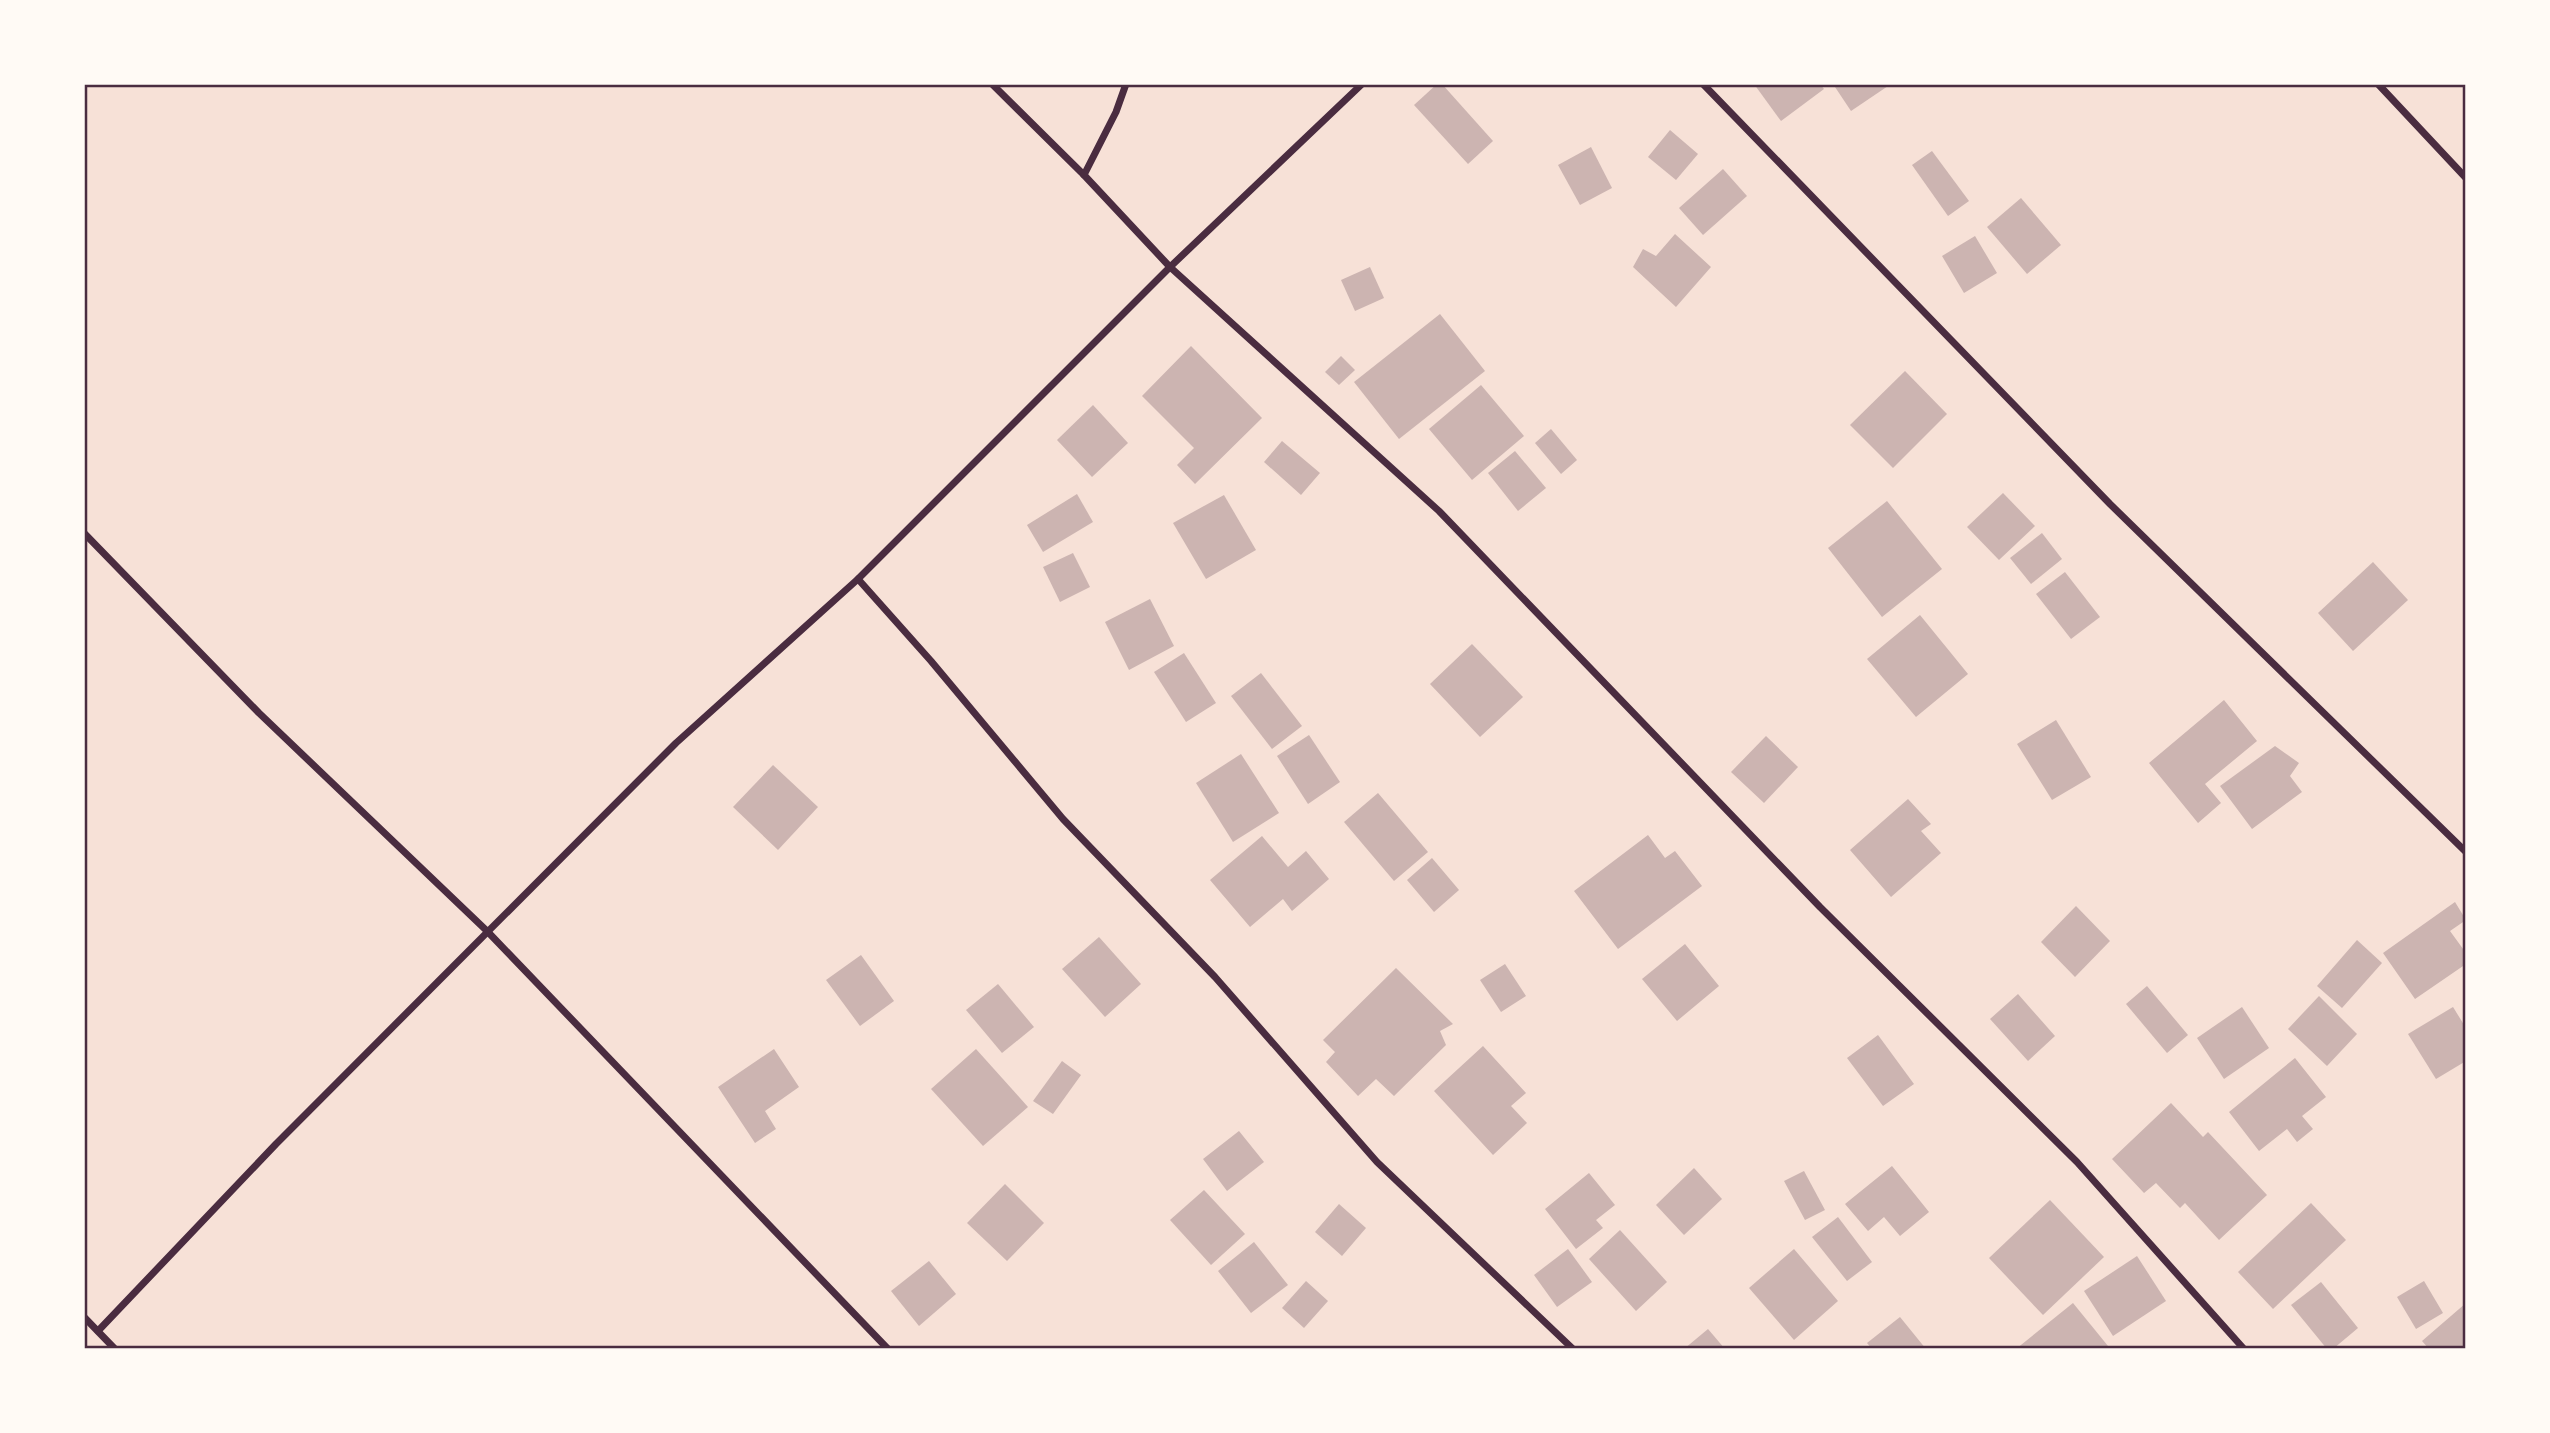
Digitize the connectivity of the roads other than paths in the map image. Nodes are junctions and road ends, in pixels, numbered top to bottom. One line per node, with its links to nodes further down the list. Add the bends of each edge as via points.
1 (992, 84): 6 (street)
2 (1126, 84): 6 (street)
3 (1362, 84): 8 (street)
4 (1703, 84): 11 (street, via 2110,503)
5 (2378, 84): 7 (street)
6 (1084, 175): 8 (street)
7 (2466, 178)
8 (1170, 267): 10 (street); 18 (street, via 1439,511 1820,906 2077,1162)
9 (84, 533): 12 (street, via 259,713)
10 (858, 579): 12 (street, via 676,743); 17 (street, via 932,660 1063,819 1215,976 1377,1162)
11 (2466, 852)
12 (487, 931): 14 (street); 16 (street)
13 (84, 1317): 14 (street)
14 (98, 1331): 15 (street)
15 (116, 1349)
16 (888, 1349)
17 (1573, 1349)
18 (2244, 1349)

